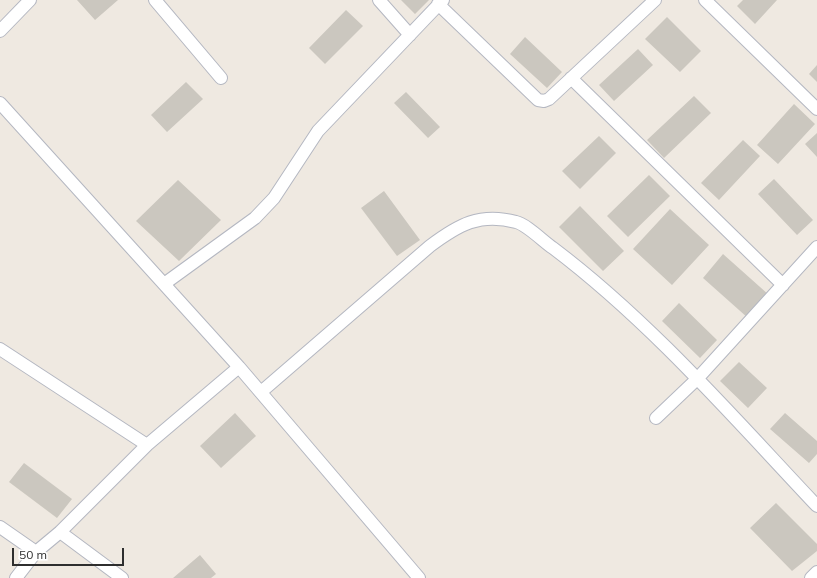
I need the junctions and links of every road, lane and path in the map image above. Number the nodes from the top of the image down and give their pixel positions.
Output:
1 (30, 0) edge
2 (155, 0) edge
3 (378, 0) edge
4 (655, 0) edge
5 (705, 0) edge
6 (440, 2) edge
7 (0, 31) edge
8 (410, 35) junction
9 (221, 78) dead end
10 (571, 78) junction
11 (0, 102) edge
12 (817, 109) edge
13 (817, 247) edge
14 (164, 284) junction
15 (783, 285) junction
16 (0, 349) edge
17 (239, 367) junction
18 (697, 379) junction
19 (261, 392) junction
20 (656, 418) dead end
21 (147, 445) junction
22 (817, 506) edge
23 (0, 527) edge
24 (60, 532) junction
25 (36, 552) junction
26 (817, 572) edge
27 (16, 578) edge
28 (122, 578) edge
29 (419, 578) edge
30 (811, 578) edge

1 - 7 street
2 - 9 street
3 - 8 street
4 - 10 street
5 - 12 street
6 - 8 street
6 - 10 street
8 - 14 street
10 - 15 street
11 - 14 street
13 - 15 street
14 - 17 street
15 - 18 street
16 - 21 street
17 - 19 street
17 - 21 street
18 - 19 street
18 - 20 street
18 - 22 street
19 - 29 street
21 - 24 street
23 - 25 street
24 - 25 street
24 - 28 street
25 - 27 street
26 - 30 street

